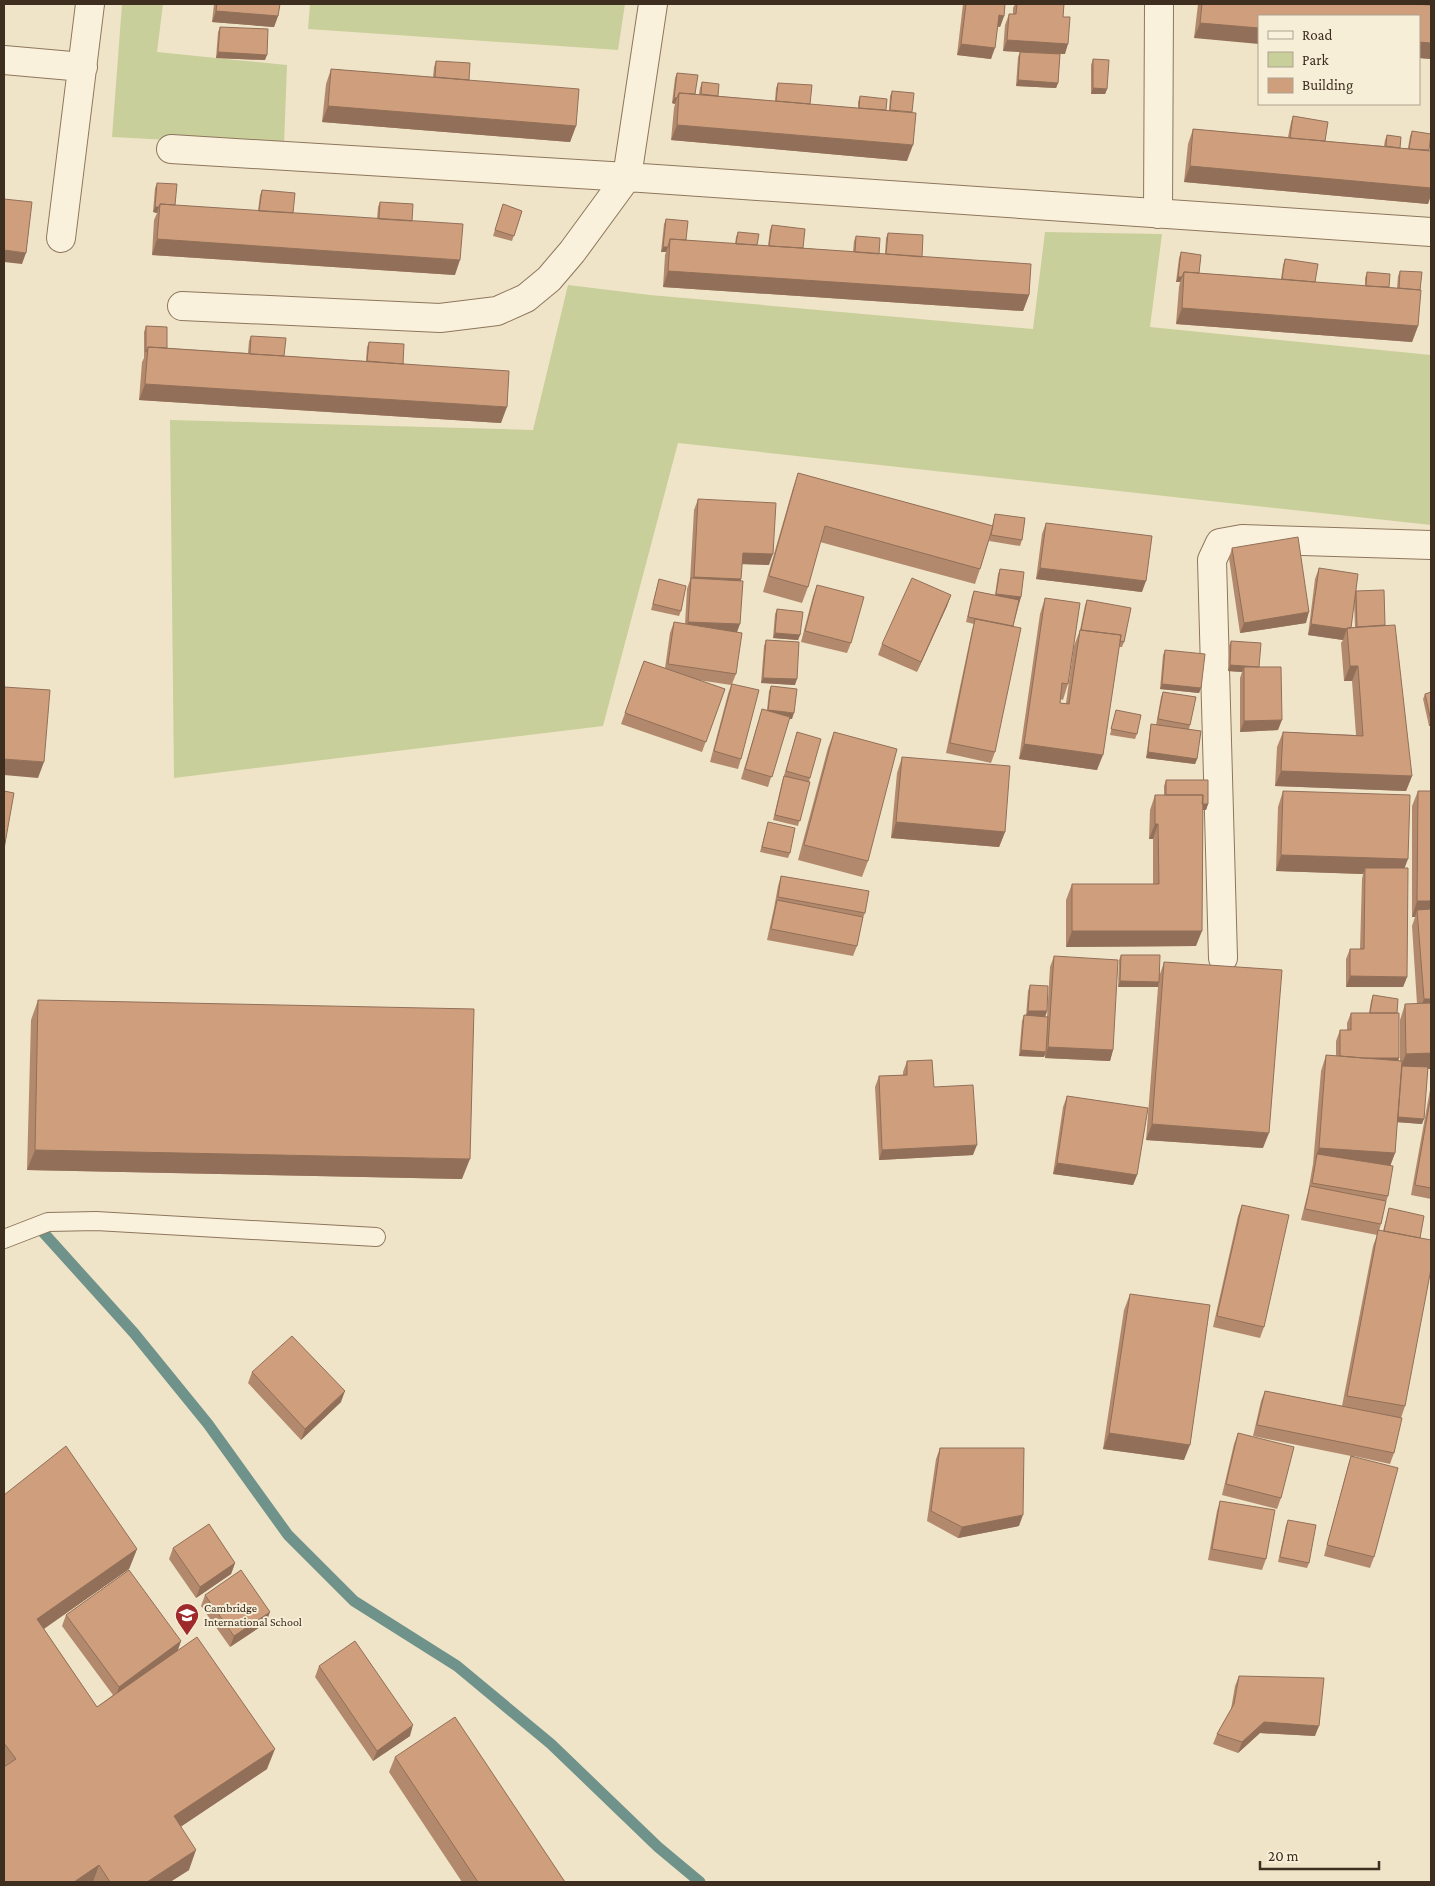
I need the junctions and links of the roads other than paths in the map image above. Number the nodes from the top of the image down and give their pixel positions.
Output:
1 (90, 4) edge
2 (653, 4) edge
3 (1159, 4) edge
4 (4, 60) edge
5 (83, 67) junction
6 (171, 149) dead end
7 (627, 177) junction
8 (1158, 214) junction
9 (1431, 232) edge
10 (61, 238) dead end
11 (182, 306) dead end
12 (1431, 545) edge
13 (1223, 958) dead end
14 (376, 1237) dead end
15 (4, 1238) edge

1 - 5 street
2 - 7 street
3 - 8 street
4 - 5 street
5 - 10 street
6 - 7 street
7 - 8 street
7 - 11 street
8 - 9 street
12 - 13 street
14 - 15 lane

